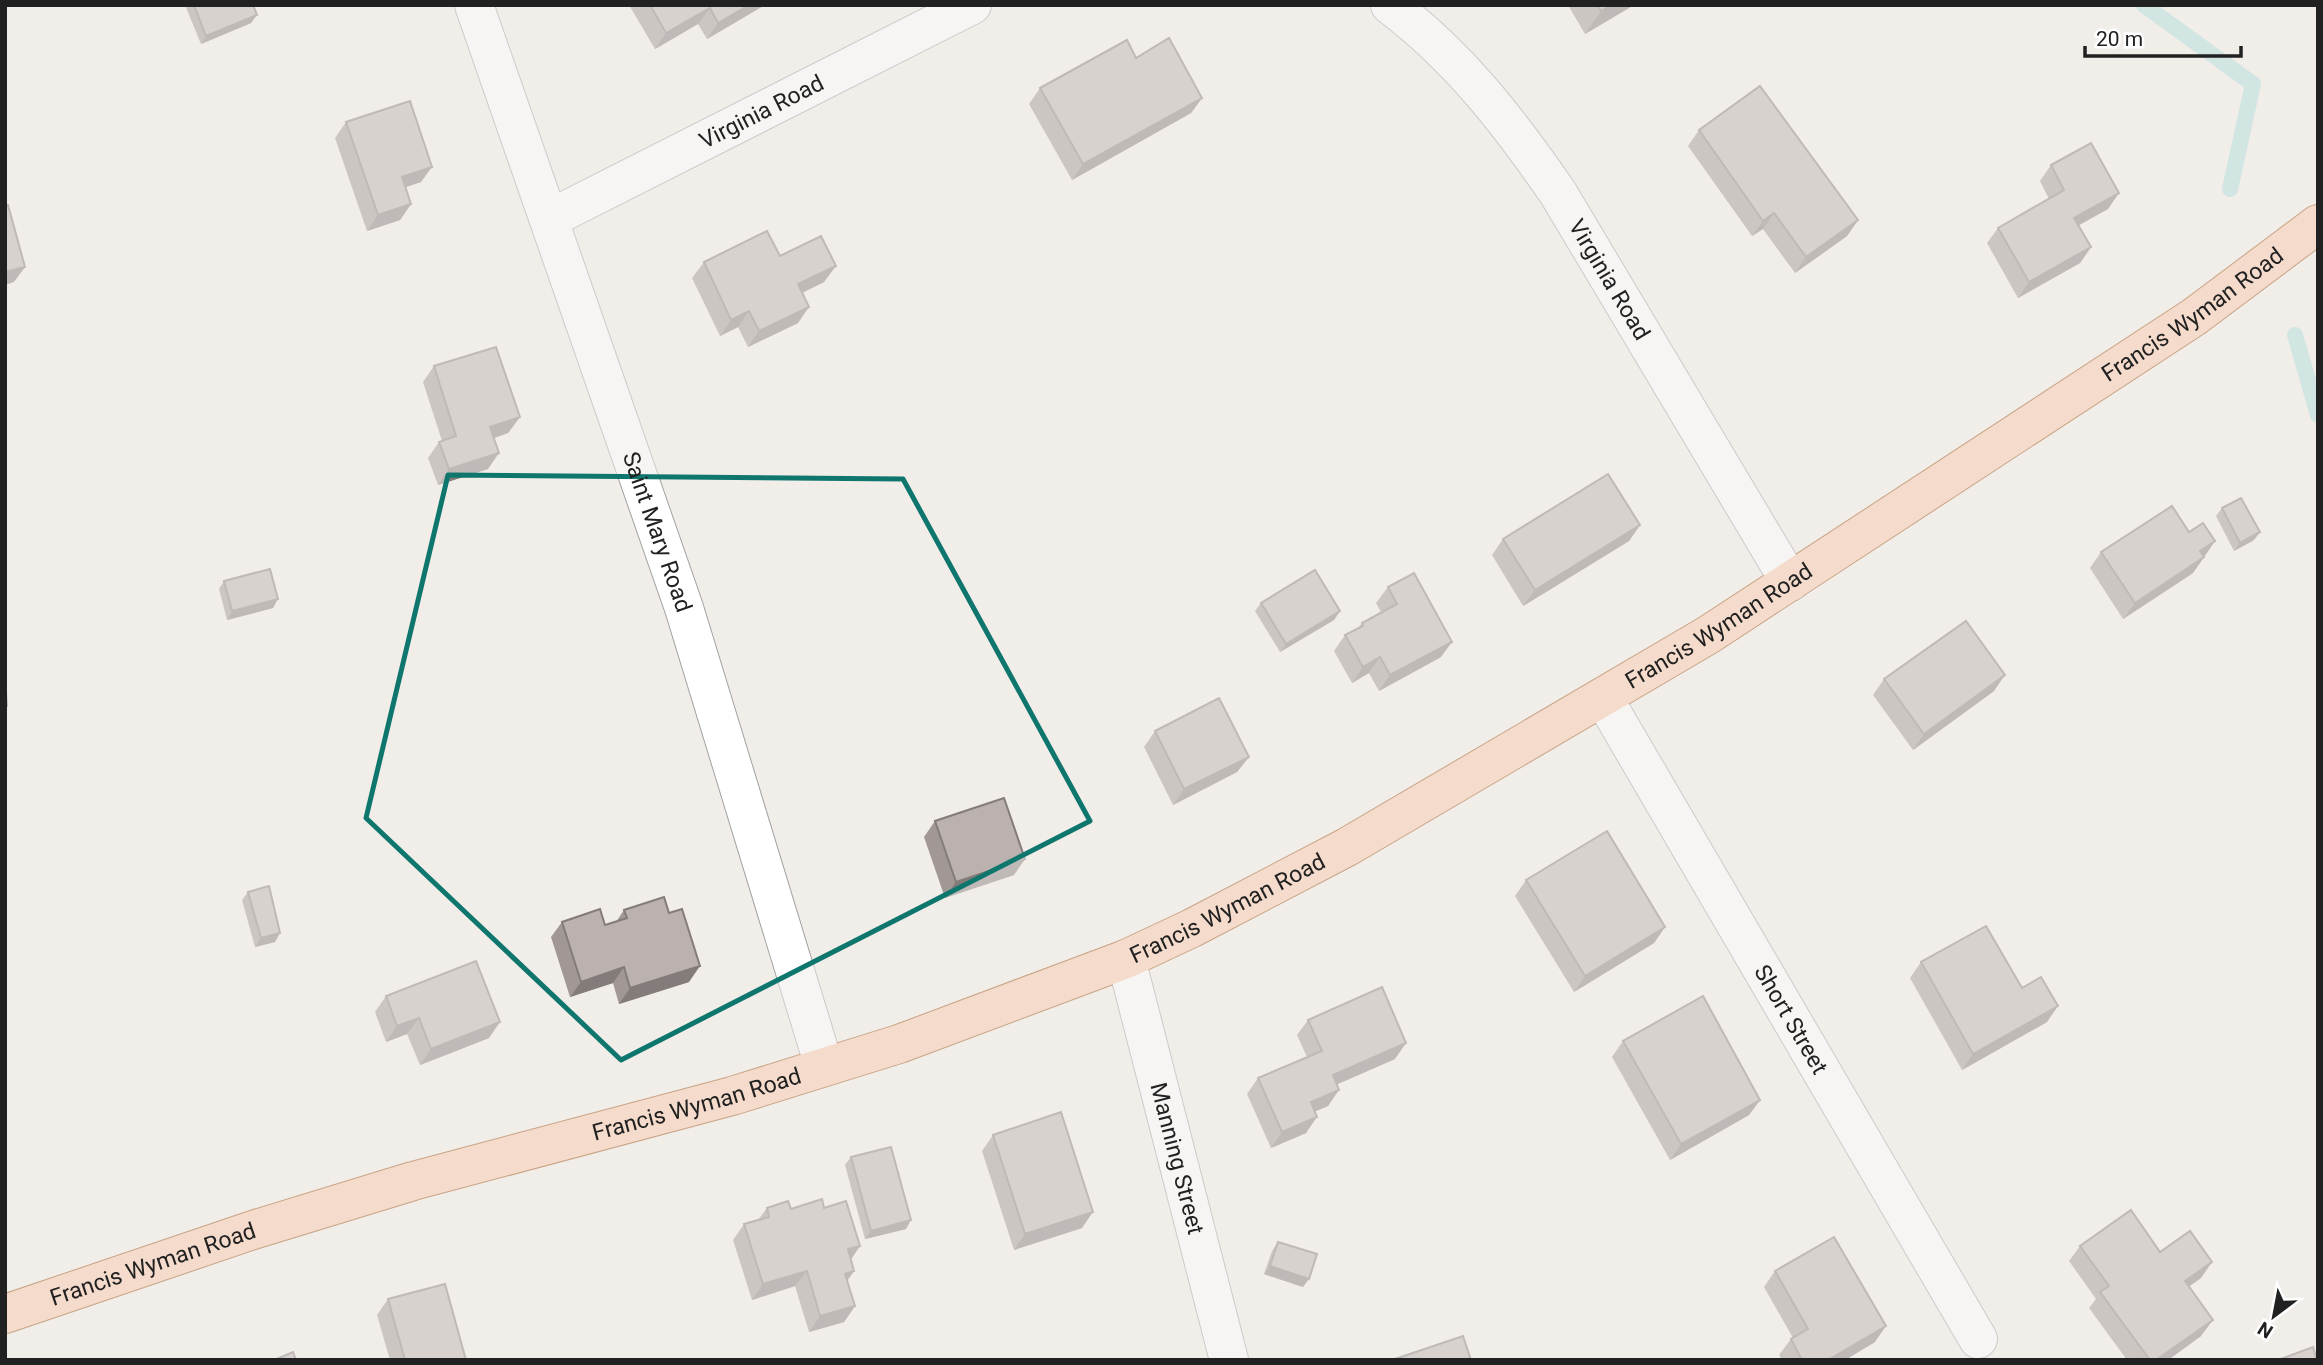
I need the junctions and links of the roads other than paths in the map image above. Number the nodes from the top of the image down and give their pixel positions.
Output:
1 (474, 5) edge
2 (972, 5) edge
3 (1390, 5) edge
4 (549, 219) junction
5 (2318, 224) edge
6 (1790, 582) junction
7 (1604, 699) junction
8 (1126, 959) junction
9 (824, 1066) junction
10 (5, 1314) edge
11 (1978, 1339) dead end
12 (1229, 1360) edge

1 - 4 street, Saint Mary Road
2 - 4 street, Virginia Road
3 - 6 street, Virginia Road
4 - 9 street, Saint Mary Road
5 - 6 main road, Francis Wyman Road
6 - 7 main road, Francis Wyman Road
7 - 8 main road, Francis Wyman Road
7 - 11 street, Short Street
8 - 9 main road, Francis Wyman Road
8 - 12 street, Manning Street
9 - 10 main road, Francis Wyman Road

